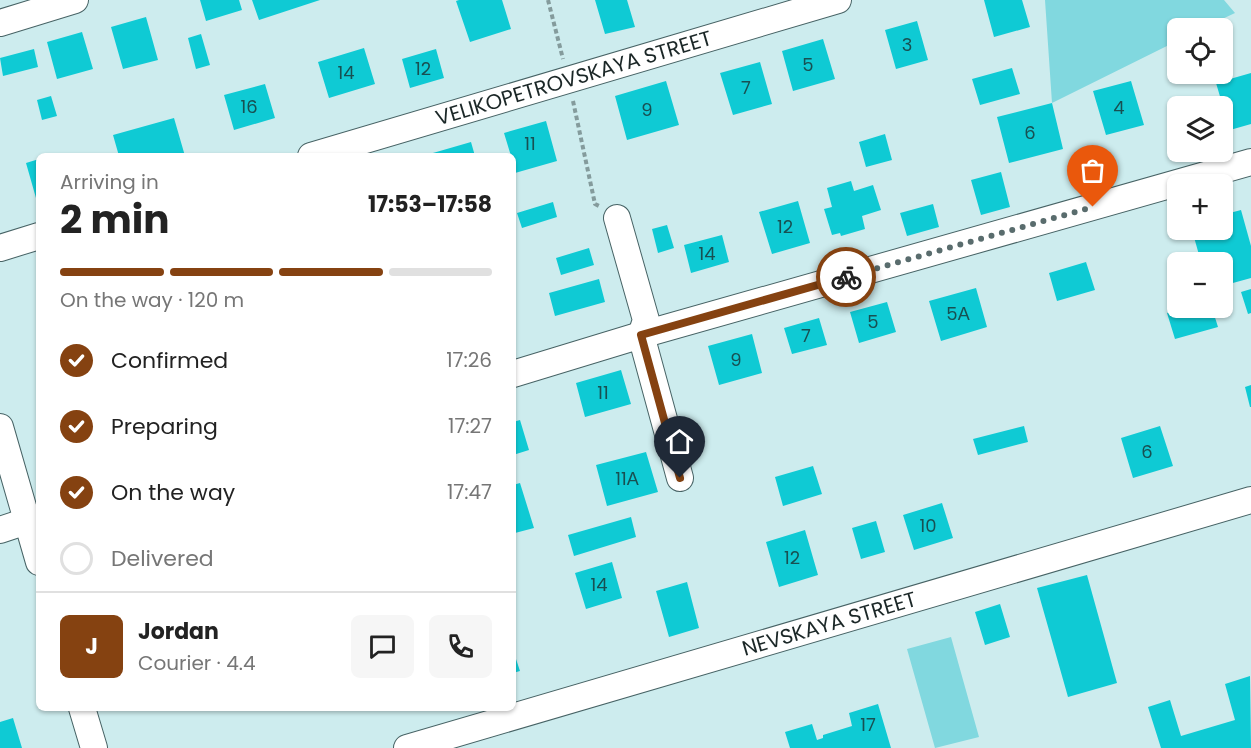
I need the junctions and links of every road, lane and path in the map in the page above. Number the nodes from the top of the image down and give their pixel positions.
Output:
1 (75, 0) edge
2 (548, 0) edge
3 (837, 0) edge
4 (777, 9) edge
5 (0, 23) edge
6 (569, 80) junction
7 (321, 153) edge
8 (1251, 162) edge
9 (617, 218) joint
10 (36, 237) edge
11 (0, 248) edge
12 (641, 335) junction
13 (516, 373) edge
14 (0, 427) edge
15 (680, 478) dead end
16 (1251, 500) edge
17 (33, 519) edge
18 (0, 530) edge
19 (36, 540) edge
20 (83, 711) edge
21 (94, 748) edge
22 (407, 748) edge

1 - 5 street
2 - 6 path
3 - 4 street, VELIKOPETROVSKAYA STREET
4 - 6 street, VELIKOPETROVSKAYA STREET
6 - 7 street, VELIKOPETROVSKAYA STREET
6 - 9 path
8 - 12 street
9 - 12 street
10 - 11 street
12 - 13 street
12 - 15 street
14 - 17 street
16 - 22 street, NEVSKAYA STREET
17 - 18 street
17 - 19 street
20 - 21 street

